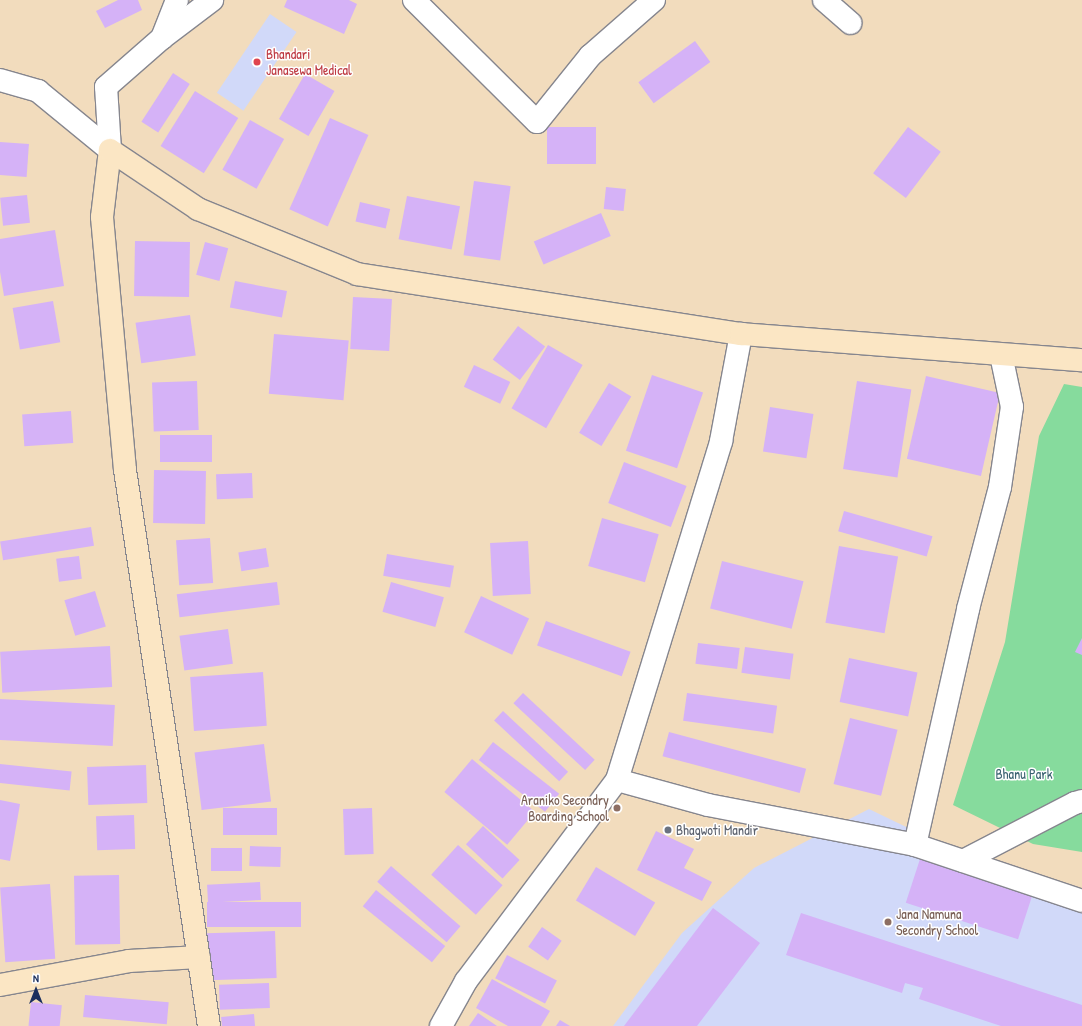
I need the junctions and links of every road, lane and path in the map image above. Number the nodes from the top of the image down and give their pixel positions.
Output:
1 (177, 0) edge
2 (212, 0) edge
3 (414, 0) edge
4 (654, 0) edge
5 (824, 0) edge
6 (850, 23) dead end
7 (162, 38) junction
8 (0, 80) edge
9 (110, 150) junction
10 (741, 334) junction
11 (1001, 355) junction
12 (1082, 360) edge
13 (617, 780) junction
14 (1082, 801) edge
15 (916, 845) junction
16 (963, 861) junction
17 (1082, 901) edge
18 (199, 957) junction
19 (0, 985) edge
20 (209, 1026) edge
21 (441, 1026) edge

1 - 7 street
2 - 7 street
3 - 4 street
5 - 6 street
7 - 9 street
8 - 9 street
9 - 10 main road
9 - 18 main road
10 - 11 main road
10 - 13 street
11 - 12 main road
11 - 15 street
13 - 15 street
13 - 21 street
14 - 16 street
15 - 16 street
16 - 17 street
18 - 19 main road
18 - 20 main road

